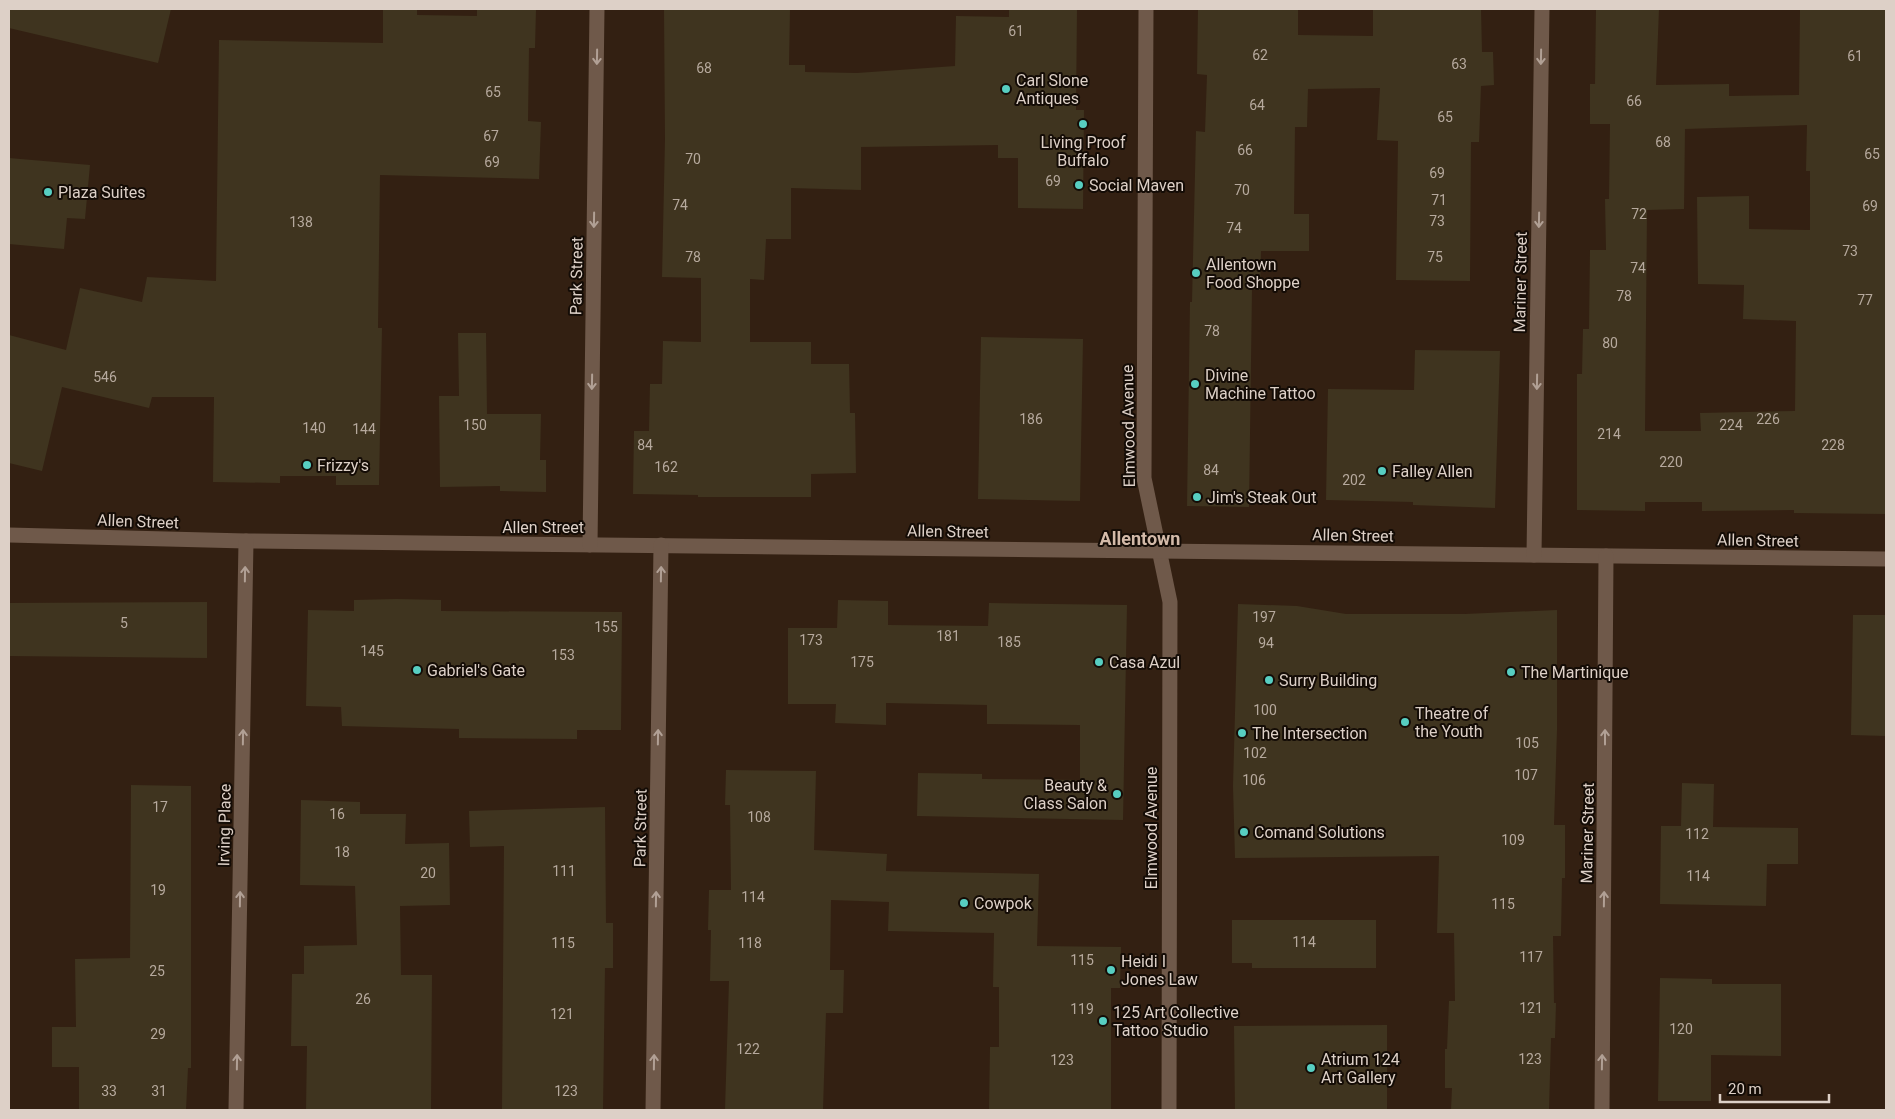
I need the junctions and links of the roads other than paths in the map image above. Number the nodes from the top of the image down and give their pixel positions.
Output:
1 (597, 9) edge
2 (1146, 9) edge
3 (1542, 9) edge
4 (9, 535) edge
5 (246, 541) junction
6 (590, 545) junction
7 (661, 545) junction
8 (1157, 550) junction
9 (1534, 555) junction
10 (1606, 556) junction
11 (1886, 559) edge
12 (236, 1110) edge
13 (653, 1110) edge
14 (1169, 1110) edge
15 (1602, 1110) edge

1 -> 6 street, Park Street
2 - 8 street, Elmwood Avenue
3 -> 9 street, Mariner Street
4 - 5 street, Allen Street
5 - 6 street, Allen Street
12 -> 5 street, Irving Place
6 - 7 street, Allen Street
7 - 8 street, Allen Street
13 -> 7 street, Park Street
8 - 9 street, Allen Street
8 - 14 street, Elmwood Avenue
9 - 10 street, Allen Street
10 - 11 street, Allen Street
15 -> 10 street, Mariner Street

